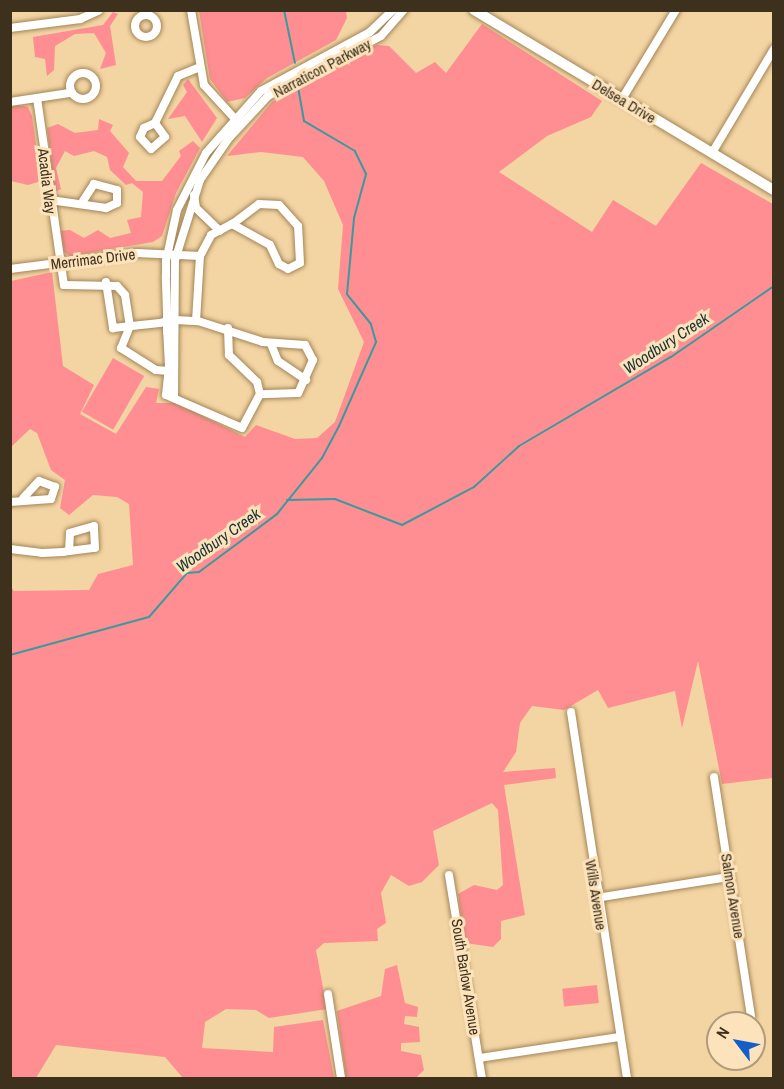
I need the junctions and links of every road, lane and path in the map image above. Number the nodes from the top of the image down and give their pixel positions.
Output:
1 (192, 10) edge
2 (393, 10) edge
3 (405, 10) edge
4 (474, 10) edge
5 (676, 10) edge
6 (98, 11) edge
7 (10, 28) edge
8 (774, 49) edge
9 (200, 67) junction
10 (69, 93) dead end
11 (37, 98) junction
12 (622, 99) junction
13 (10, 102) edge
14 (237, 122) junction
15 (155, 123) dead end
16 (712, 153) junction
17 (774, 190) edge
18 (194, 193) junction
19 (50, 200) junction
20 (83, 201) junction
21 (232, 224) junction
22 (220, 231) junction
23 (172, 253) junction
24 (200, 256) junction
25 (59, 263) junction
26 (10, 269) edge
27 (106, 282) junction
28 (171, 321) junction
29 (196, 321) junction
30 (130, 326) junction
31 (228, 328) junction
32 (272, 344) junction
33 (169, 371) junction
34 (306, 380) junction
35 (260, 394) junction
36 (170, 396) junction
37 (23, 498) dead end
38 (10, 502) edge
39 (10, 549) edge
40 (69, 551) dead end
41 (571, 712) dead end
42 (714, 777) dead end
43 (449, 874) dead end
44 (729, 877) junction
45 (596, 898) junction
46 (328, 994) dead end
47 (750, 1011) edge
48 (620, 1037) junction
49 (479, 1058) junction
50 (341, 1078) edge
51 (482, 1078) edge
52 (627, 1078) edge

1 - 9 street
2 - 14 street, Narraticon Parkway
3 - 14 street, Narraticon Parkway
4 - 12 main road, Delsea Drive
5 - 12 street
6 - 7 street
8 - 16 street
9 - 14 street
9 - 15 street
10 - 11 street
11 - 13 street
11 - 19 street, Acadia Way
12 - 16 main road, Delsea Drive
14 - 18 street, Narraticon Parkway
14 - 23 street, Narraticon Parkway
16 - 17 main road, Delsea Drive
18 - 22 street
18 - 23 street, Narraticon Parkway
19 - 20 street
19 - 25 street, Acadia Way
20 - 20 street
21 - 21 street
21 - 22 street
22 - 24 street
23 - 24 street, Merrimac Drive
23 - 25 street, Merrimac Drive
23 - 28 street, Narraticon Parkway
24 - 29 street
25 - 26 street, Merrimac Drive
25 - 27 street
27 - 30 street
27 - 30 street
28 - 29 street
28 - 30 street
28 - 33 street, Narraticon Parkway
28 - 36 street, Narraticon Parkway
29 - 31 street
30 - 33 street
31 - 32 street
31 - 35 street
32 - 34 street
32 - 34 street
33 - 36 street, Narraticon Parkway
34 - 35 street
35 - 36 street
37 - 38 street
39 - 40 street
41 - 45 street, Wills Avenue
42 - 44 street, Salmon Avenue
43 - 49 street, South Barlow Avenue
44 - 45 street
44 - 47 street, Salmon Avenue
45 - 48 street, Wills Avenue
46 - 50 street
48 - 49 street
48 - 52 street, Wills Avenue
49 - 51 street, South Barlow Avenue

